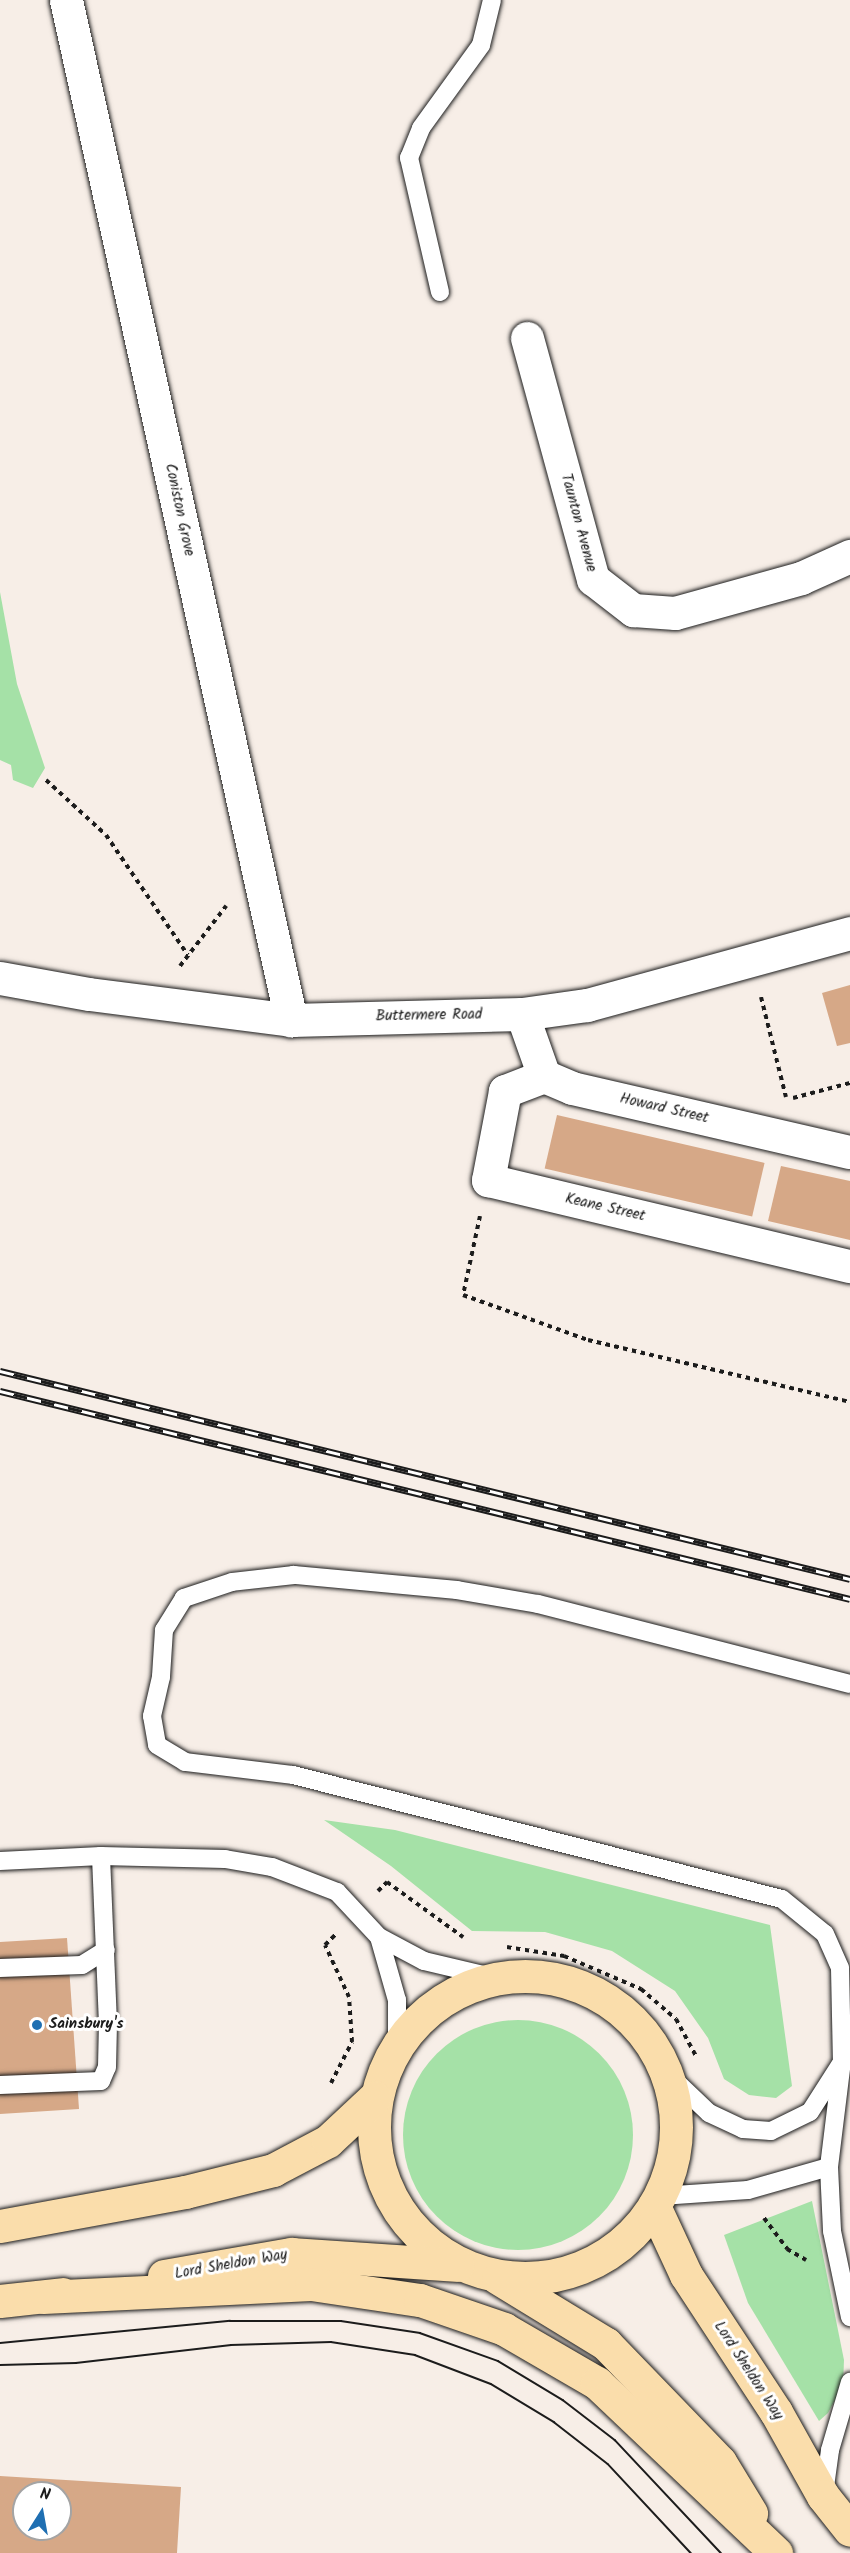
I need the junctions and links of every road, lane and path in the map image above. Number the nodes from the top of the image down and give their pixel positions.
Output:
1 (66, 0) edge
2 (492, 0) edge
3 (440, 292) dead end
4 (527, 338) dead end
5 (850, 556) edge
6 (46, 780) dead end
7 (257, 865) junction
8 (850, 933) edge
9 (188, 955) junction
10 (752, 962) junction
11 (0, 978) edge
12 (152, 1002) junction
13 (522, 1014) junction
14 (291, 1020) junction
15 (544, 1076) junction
16 (850, 1083) edge
17 (787, 1100) junction
18 (780, 1136) junction
19 (850, 1152) edge
20 (488, 1180) junction
21 (850, 1266) edge
22 (850, 1402) edge
23 (850, 1684) edge
24 (101, 1856) junction
25 (0, 1861) edge
26 (379, 1937) junction
27 (325, 1945) dead end
28 (106, 1950) junction
29 (0, 1968) edge
30 (496, 1978) junction
31 (397, 2044) junction
32 (842, 2061) junction
33 (667, 2073) junction
34 (0, 2085) edge
35 (326, 2088) dead end
36 (375, 2097) junction
37 (850, 2112) edge
38 (835, 2124) junction
39 (829, 2167) junction
40 (658, 2201) junction
41 (0, 2226) edge
42 (463, 2266) junction
43 (496, 2276) junction
44 (44, 2298) junction
45 (0, 2301) edge
46 (850, 2317) edge
47 (850, 2382) edge
48 (823, 2496) junction
49 (850, 2530) edge
50 (776, 2553) edge

1 - 7 street, Coniston Grove
2 - 3 lane
4 - 5 street, Taunton Avenue
6 - 9 path
7 - 9 path
7 - 14 street, Coniston Grove
8 - 10 street, Buttermere Road
9 - 12 path
10 - 13 street, Buttermere Road
10 - 17 path
11 - 12 street, Buttermere Road
12 - 14 street, Buttermere Road
13 - 14 street, Buttermere Road
13 - 15 street
15 - 18 street, Howard Street
15 - 20 street
16 - 17 path
17 - 18 path
18 - 19 street, Howard Street
20 - 21 street, Keane Street
20 - 22 path
23 - 32 lane
24 - 25 lane
24 - 26 lane
24 - 28 lane
26 - 30 lane
26 - 31 lane
27 - 35 path
28 - 29 lane
28 - 34 lane
30 - 31 highway
30 - 33 highway
31 - 36 highway
32 - 33 lane
32 - 38 lane
33 - 40 highway
36 - 41 highway
36 - 42 highway
37 - 38 lane
38 - 39 lane
39 - 40 lane
39 - 46 lane
40 - 43 highway
40 - 48 highway, Lord Sheldon Way
42 - 43 highway
42 - 44 highway, Lord Sheldon Way
43 - 50 highway
44 - 45 highway, Lord Sheldon Way
44 - 50 highway
47 - 48 lane
48 - 49 highway, Lord Sheldon Way

